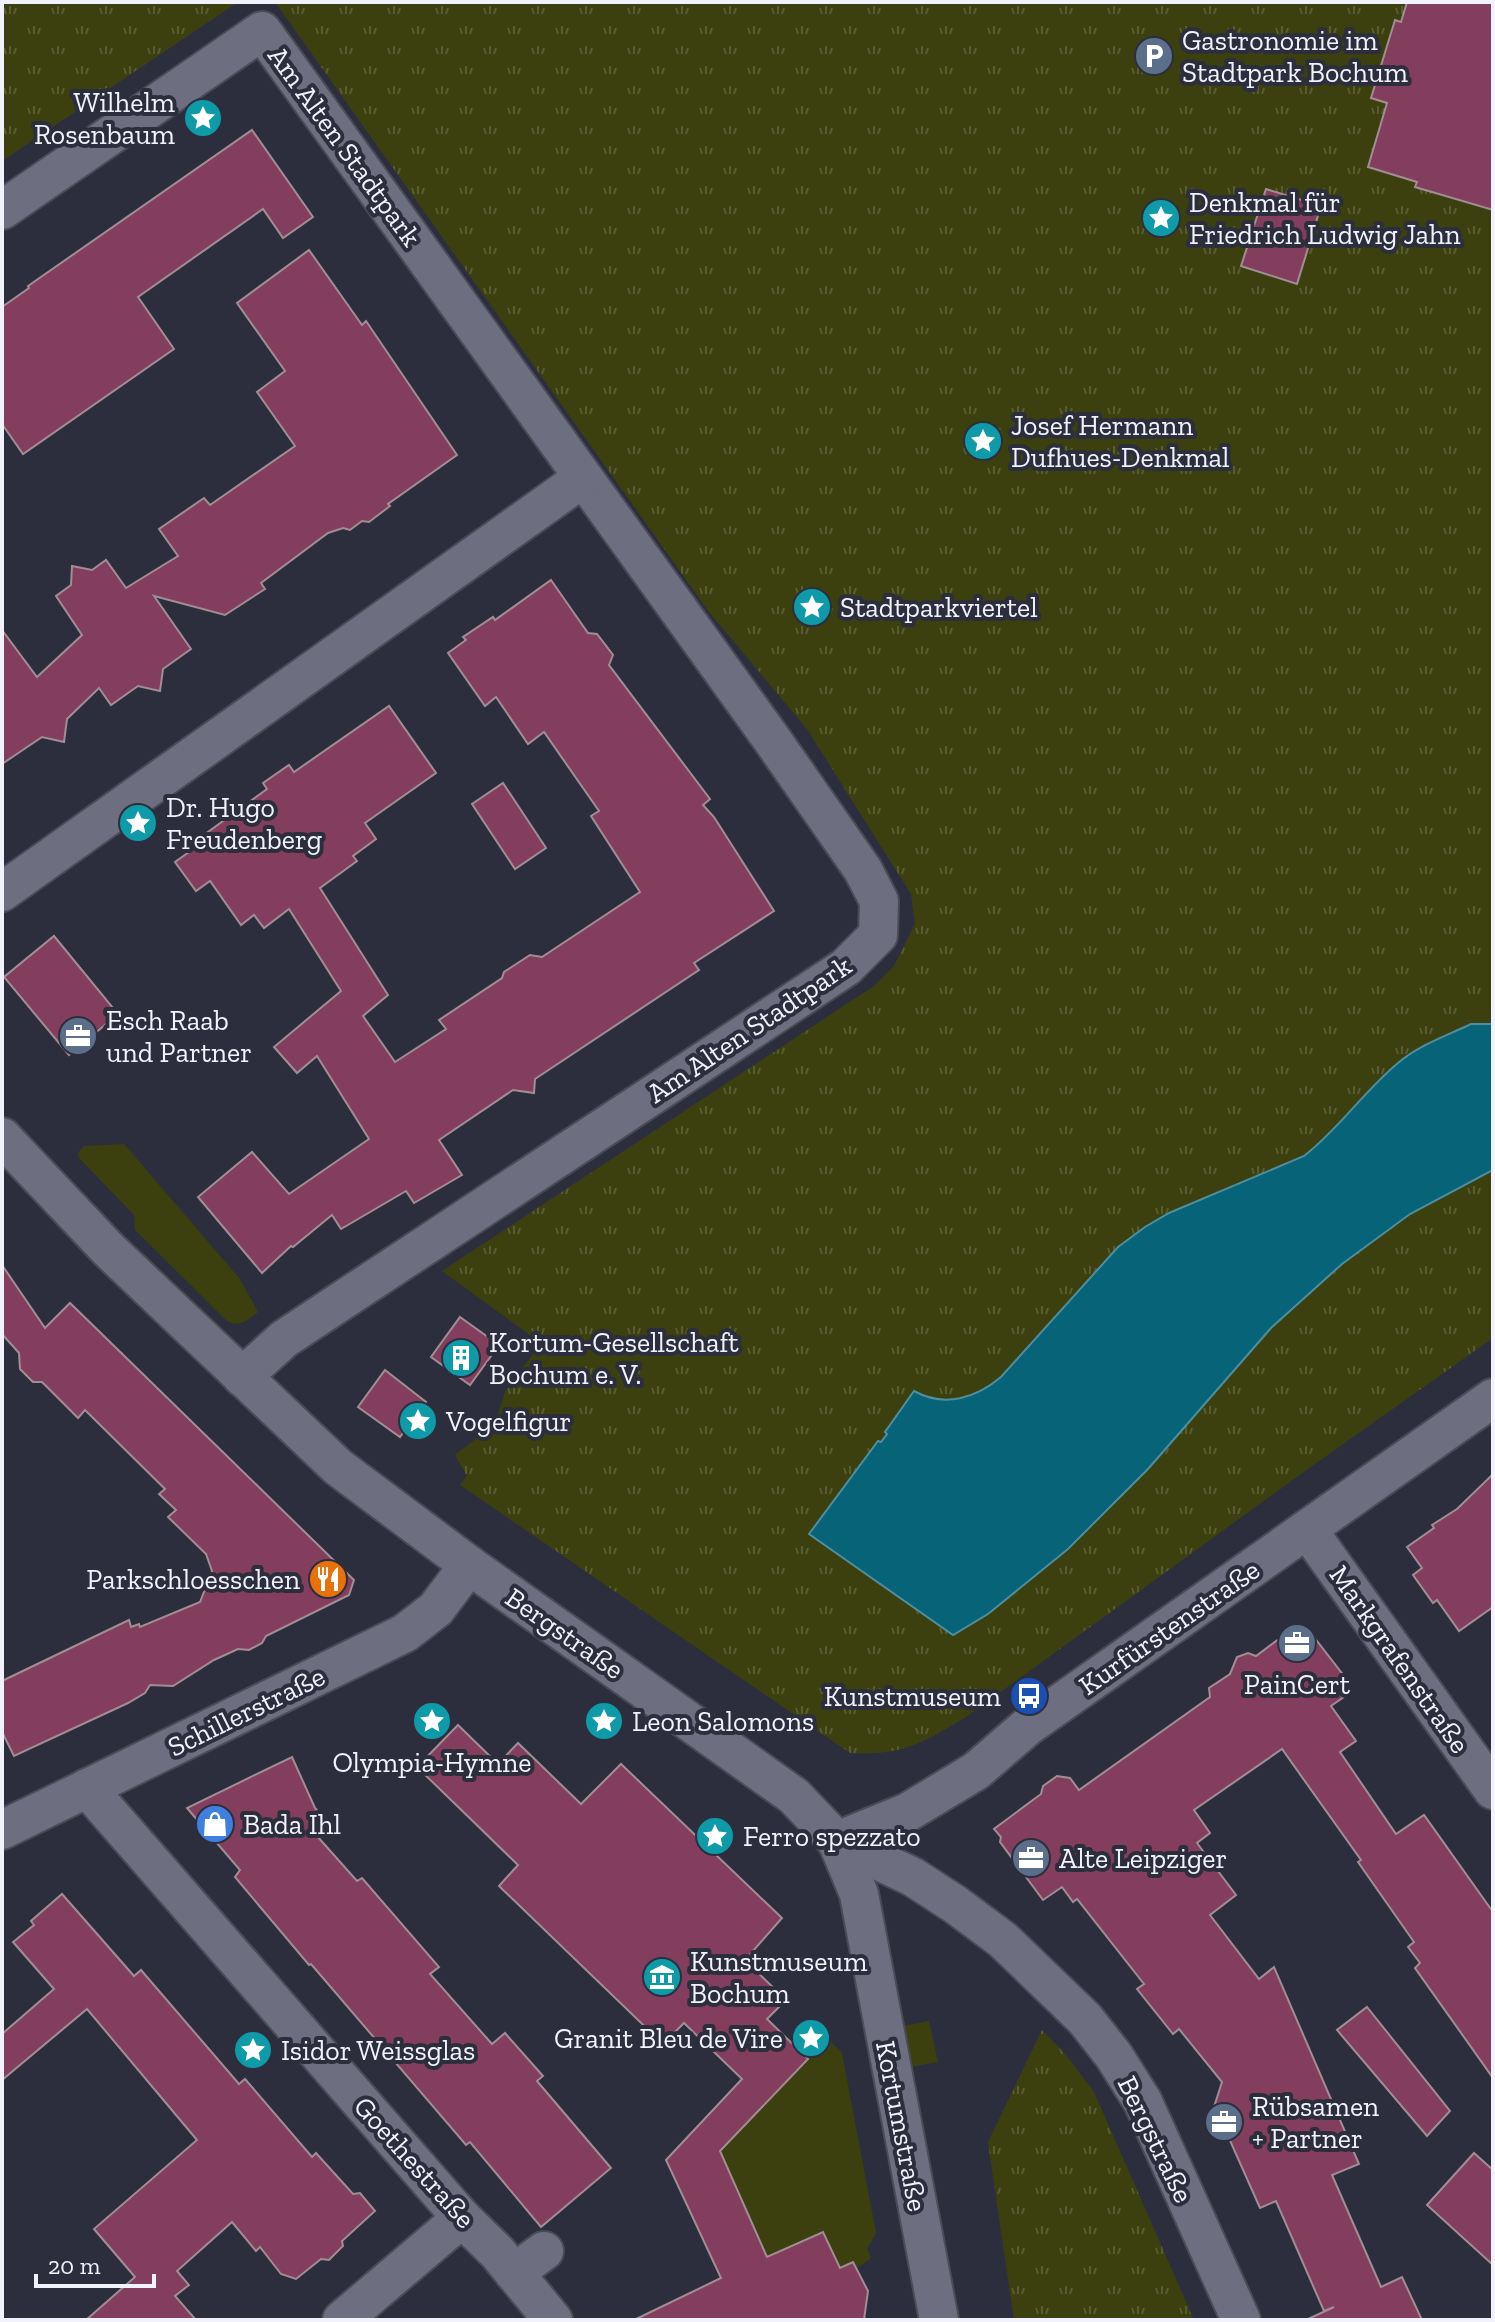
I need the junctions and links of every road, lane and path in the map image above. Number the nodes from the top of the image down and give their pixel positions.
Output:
1 (2, 210) edge
2 (583, 478) junction
3 (2, 892) edge
4 (7, 1152) edge
5 (242, 1377) junction
6 (1493, 1398) edge
7 (1307, 1529) junction
8 (469, 1565) junction
9 (87, 1788) junction
10 (1493, 1790) edge
11 (2, 1830) edge
12 (837, 1841) junction
13 (462, 2218) junction
14 (342, 2320) edge
15 (553, 2320) edge
16 (939, 2320) edge
17 (1241, 2320) edge

1 - 2 street, Am Alten Stadtpark
2 - 3 street
2 - 5 street, Am Alten Stadtpark
4 - 5 street, Bergstraße
5 - 8 street, Bergstraße
6 - 7 street, Kurfürstenstraße
7 - 10 street, Markgrafenstraße
7 - 12 street, Kurfürstenstraße
8 - 9 street, Schillerstraße
8 - 12 street, Bergstraße
9 - 11 street, Schillerstraße
9 - 13 street, Goethestraße
12 - 16 street, Kortumstraße
12 - 17 street, Bergstraße
13 - 14 street
13 - 15 street, Goethestraße

